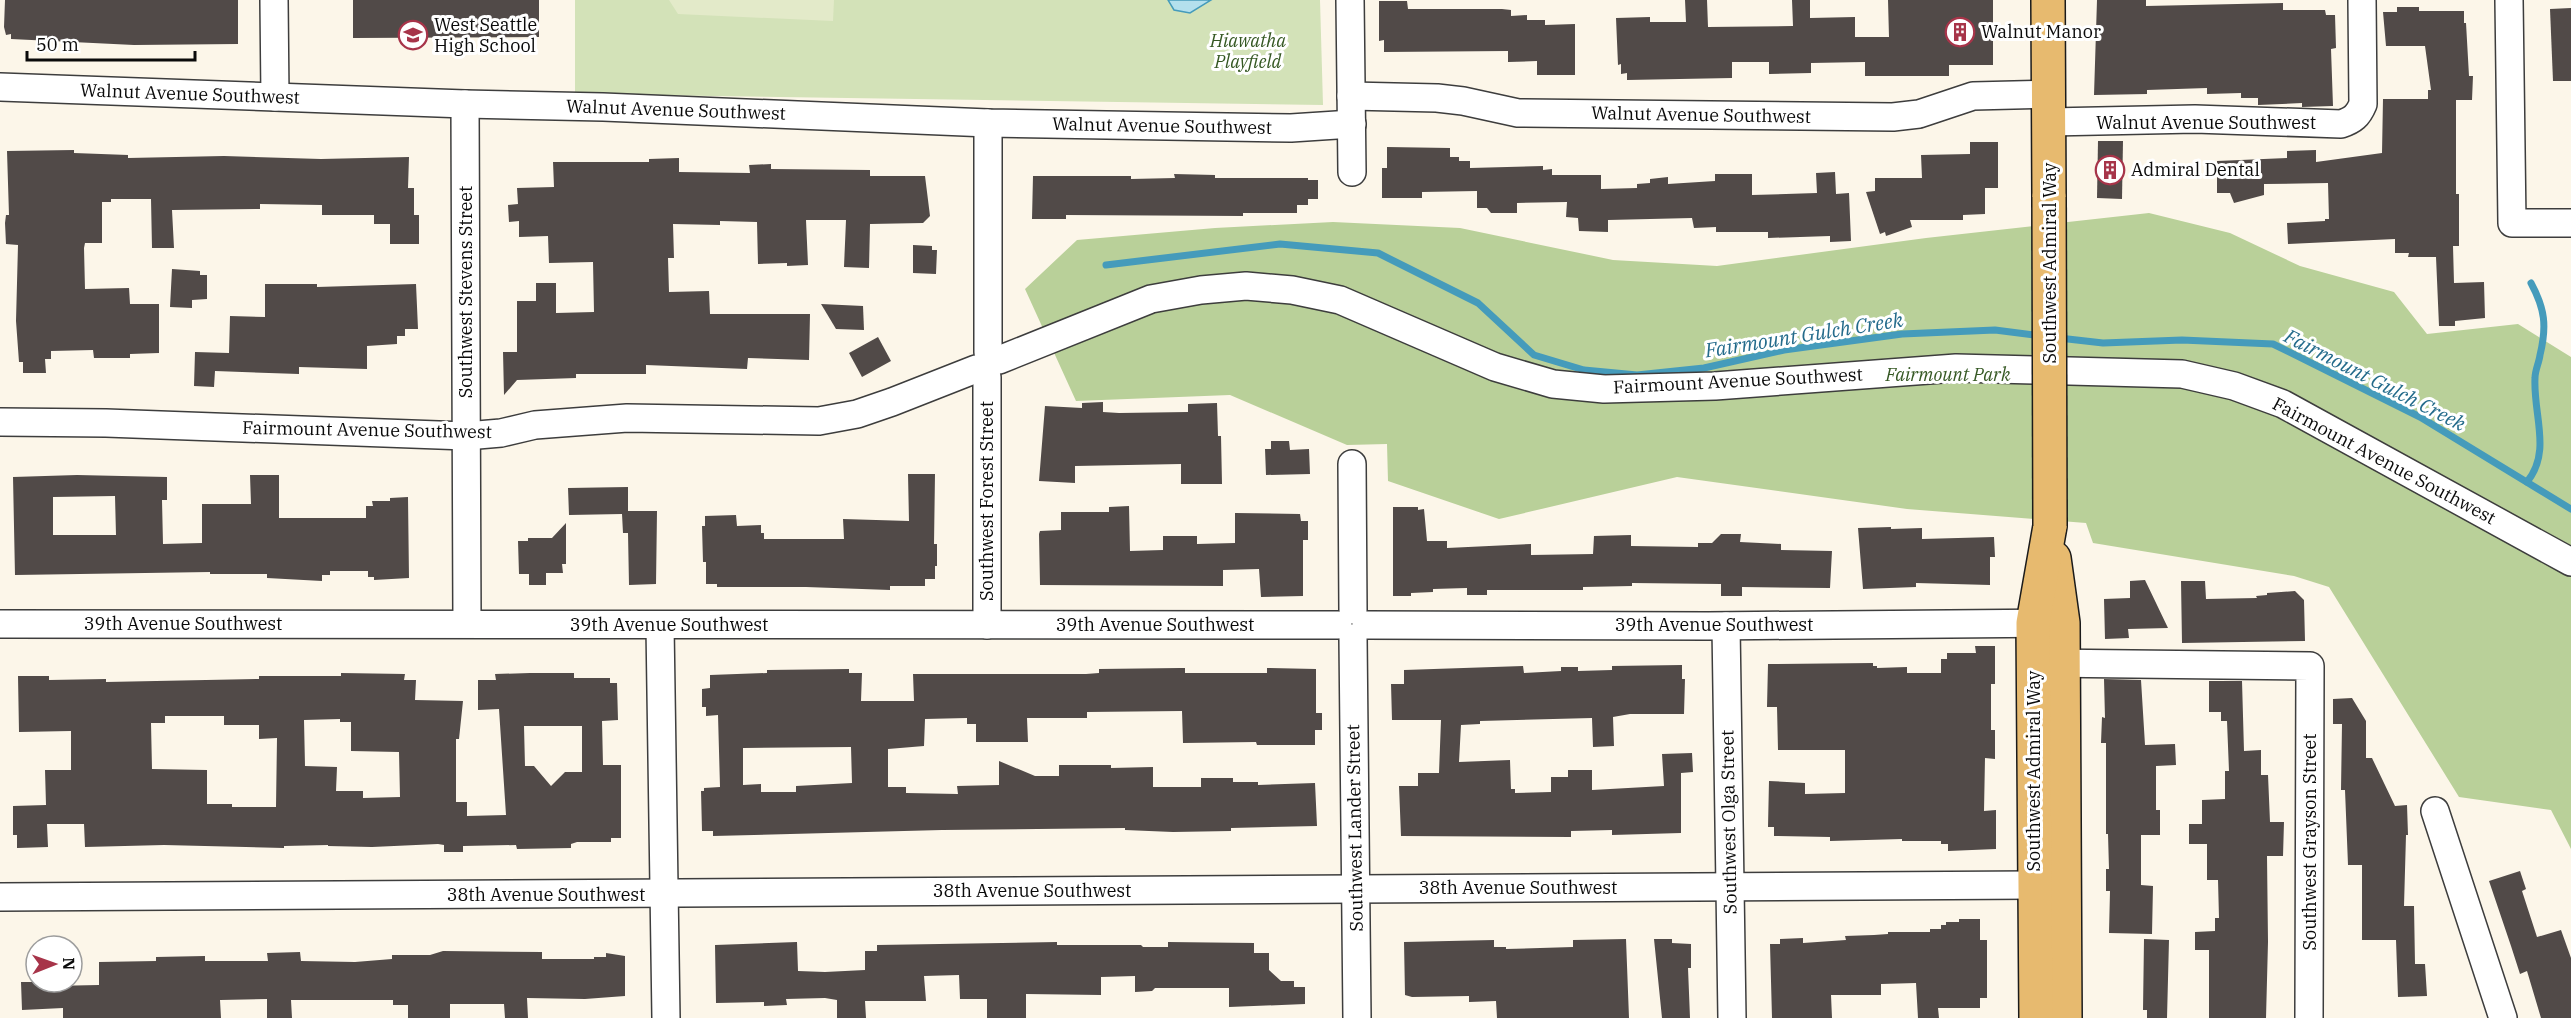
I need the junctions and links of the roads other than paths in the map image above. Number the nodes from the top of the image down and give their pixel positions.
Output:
1 (274, 0) edge
2 (1350, 0) edge
3 (2049, 0) edge
4 (2362, 0) edge
5 (2509, 0) edge
6 (0, 87) edge
7 (1352, 96) junction
8 (274, 97) junction
9 (465, 104) junction
10 (2050, 108) junction
11 (988, 123) junction
12 (1352, 124) junction
13 (1352, 172) dead end
14 (2571, 223) edge
15 (988, 364) junction
16 (0, 422) edge
17 (466, 436) junction
18 (1352, 464) dead end
19 (2571, 562) edge
20 (467, 623) junction
21 (2048, 623) junction
22 (0, 624) edge
23 (987, 625) junction
24 (1352, 625) junction
25 (660, 626) junction
26 (1726, 626) junction
27 (2048, 663) junction
28 (2434, 811) dead end
29 (2050, 885) junction
30 (1731, 887) junction
31 (1356, 889) junction
32 (664, 894) junction
33 (0, 897) edge
34 (666, 1018) edge
35 (1357, 1018) edge
36 (1732, 1018) edge
37 (2036, 1018) edge
38 (2065, 1018) edge
39 (2309, 1018) edge
40 (2503, 1018) edge

1 - 8 street
2 - 7 street
3 - 10 main road, Southwest Admiral Way
4 - 10 street, Walnut Avenue Southwest
5 - 14 street
6 - 8 street, Walnut Avenue Southwest
7 - 10 street, Walnut Avenue Southwest
7 - 12 street
8 - 9 street, Walnut Avenue Southwest
9 - 11 street, Walnut Avenue Southwest
9 - 17 street, Southwest Stevens Street
10 - 21 main road, Southwest Admiral Way, bridge
11 - 12 street, Walnut Avenue Southwest
11 - 15 street, Southwest Forest Street
12 - 13 street
15 - 17 street, Fairmount Avenue Southwest
15 - 19 street, Fairmount Avenue Southwest
15 - 23 street, Southwest Forest Street
16 - 17 street, Fairmount Avenue Southwest
17 - 20 street, Southwest Stevens Street
18 - 24 street, Southwest Lander Street
20 - 22 street, 39th Avenue Southwest
20 - 25 street, 39th Avenue Southwest
21 - 26 street, 39th Avenue Southwest
21 - 27 main road, Southwest Admiral Way
23 - 24 street, 39th Avenue Southwest
23 - 25 street, 39th Avenue Southwest
24 - 26 street, 39th Avenue Southwest
24 - 31 street, Southwest Lander Street
25 - 32 street
26 - 30 street, Southwest Olga Street
27 - 29 main road, Southwest Admiral Way
27 - 39 street, Southwest Grayson Street
28 - 40 street
29 - 30 street, 38th Avenue Southwest
29 - 37 main road, Southwest Admiral Way
29 - 38 main road, Southwest Admiral Way
30 - 31 street, 38th Avenue Southwest
30 - 36 street, Southwest Olga Street
31 - 32 street, 38th Avenue Southwest
31 - 35 street, Southwest Lander Street
32 - 33 street, 38th Avenue Southwest
32 - 34 street

